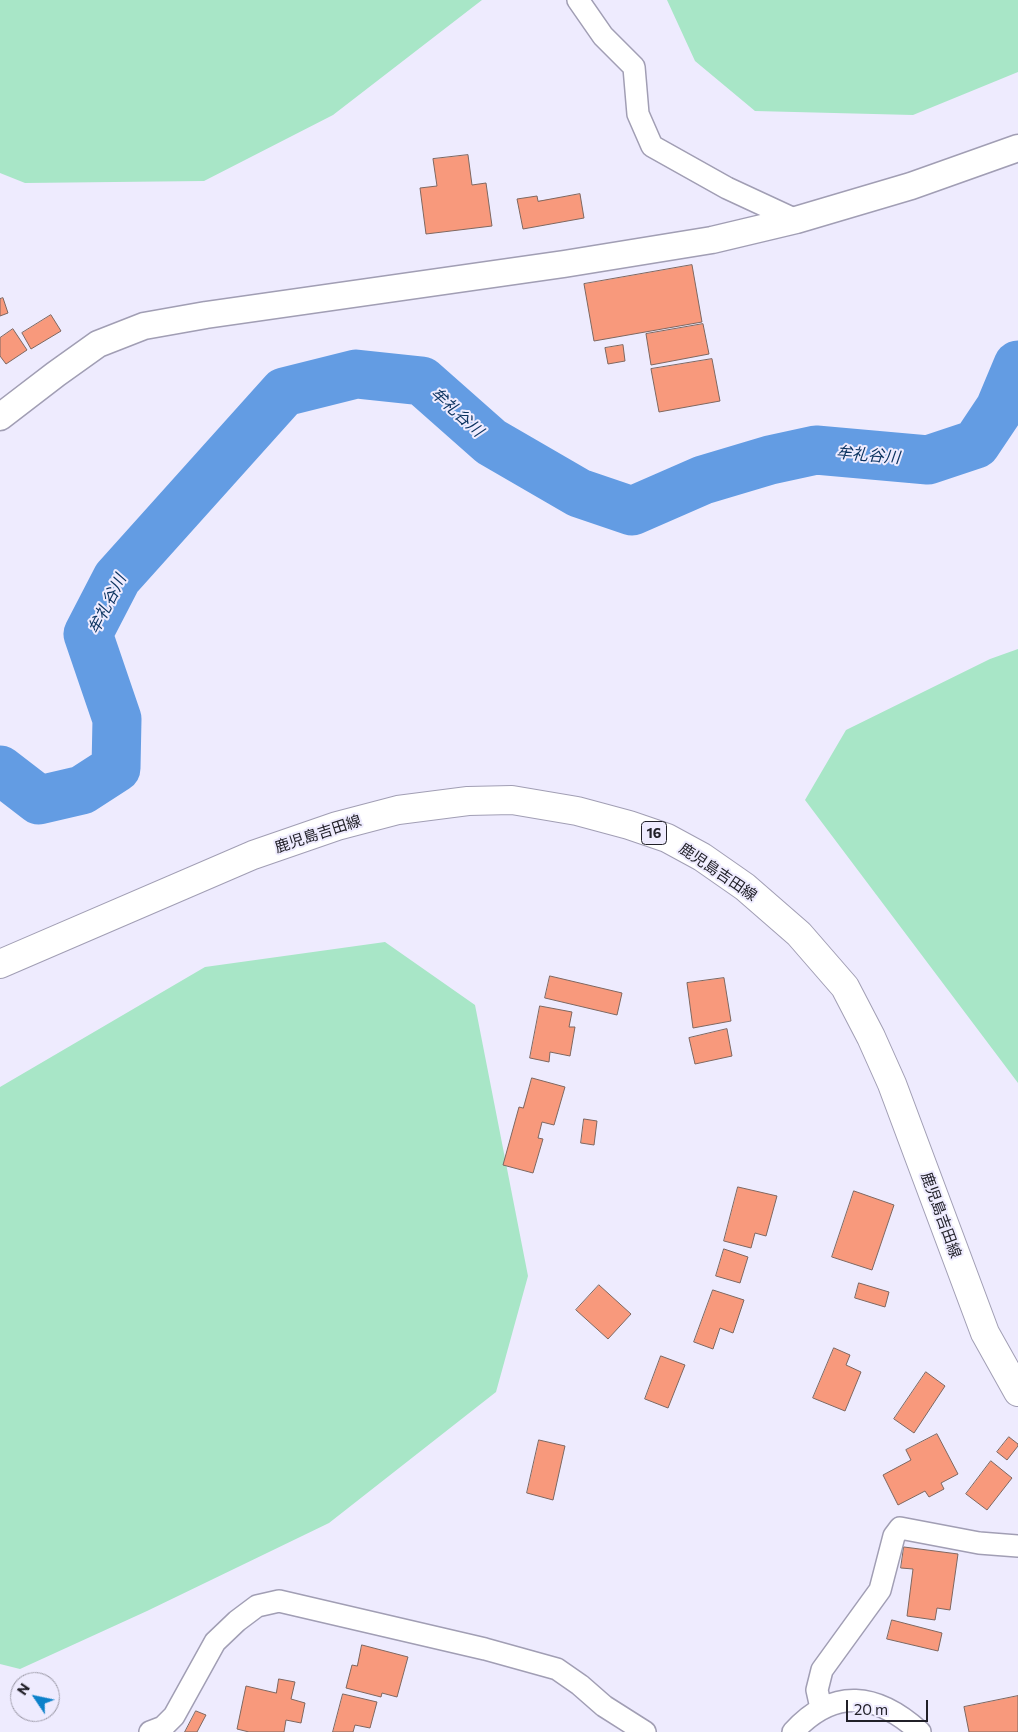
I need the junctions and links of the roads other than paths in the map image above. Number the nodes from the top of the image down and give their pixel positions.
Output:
1 (578, 0) edge
2 (1018, 148) edge
3 (796, 220) junction
4 (0, 417) edge
5 (0, 964) edge
6 (1018, 1392) edge
7 (1018, 1546) edge
8 (821, 1708) junction
9 (150, 1732) edge
10 (645, 1732) edge
11 (793, 1732) edge
12 (920, 1732) edge

1 - 3 street
2 - 3 street
3 - 4 street
5 - 6 main road, 鹿児島吉田線 / 16
7 - 8 street
8 - 11 street
8 - 12 street
9 - 10 street

